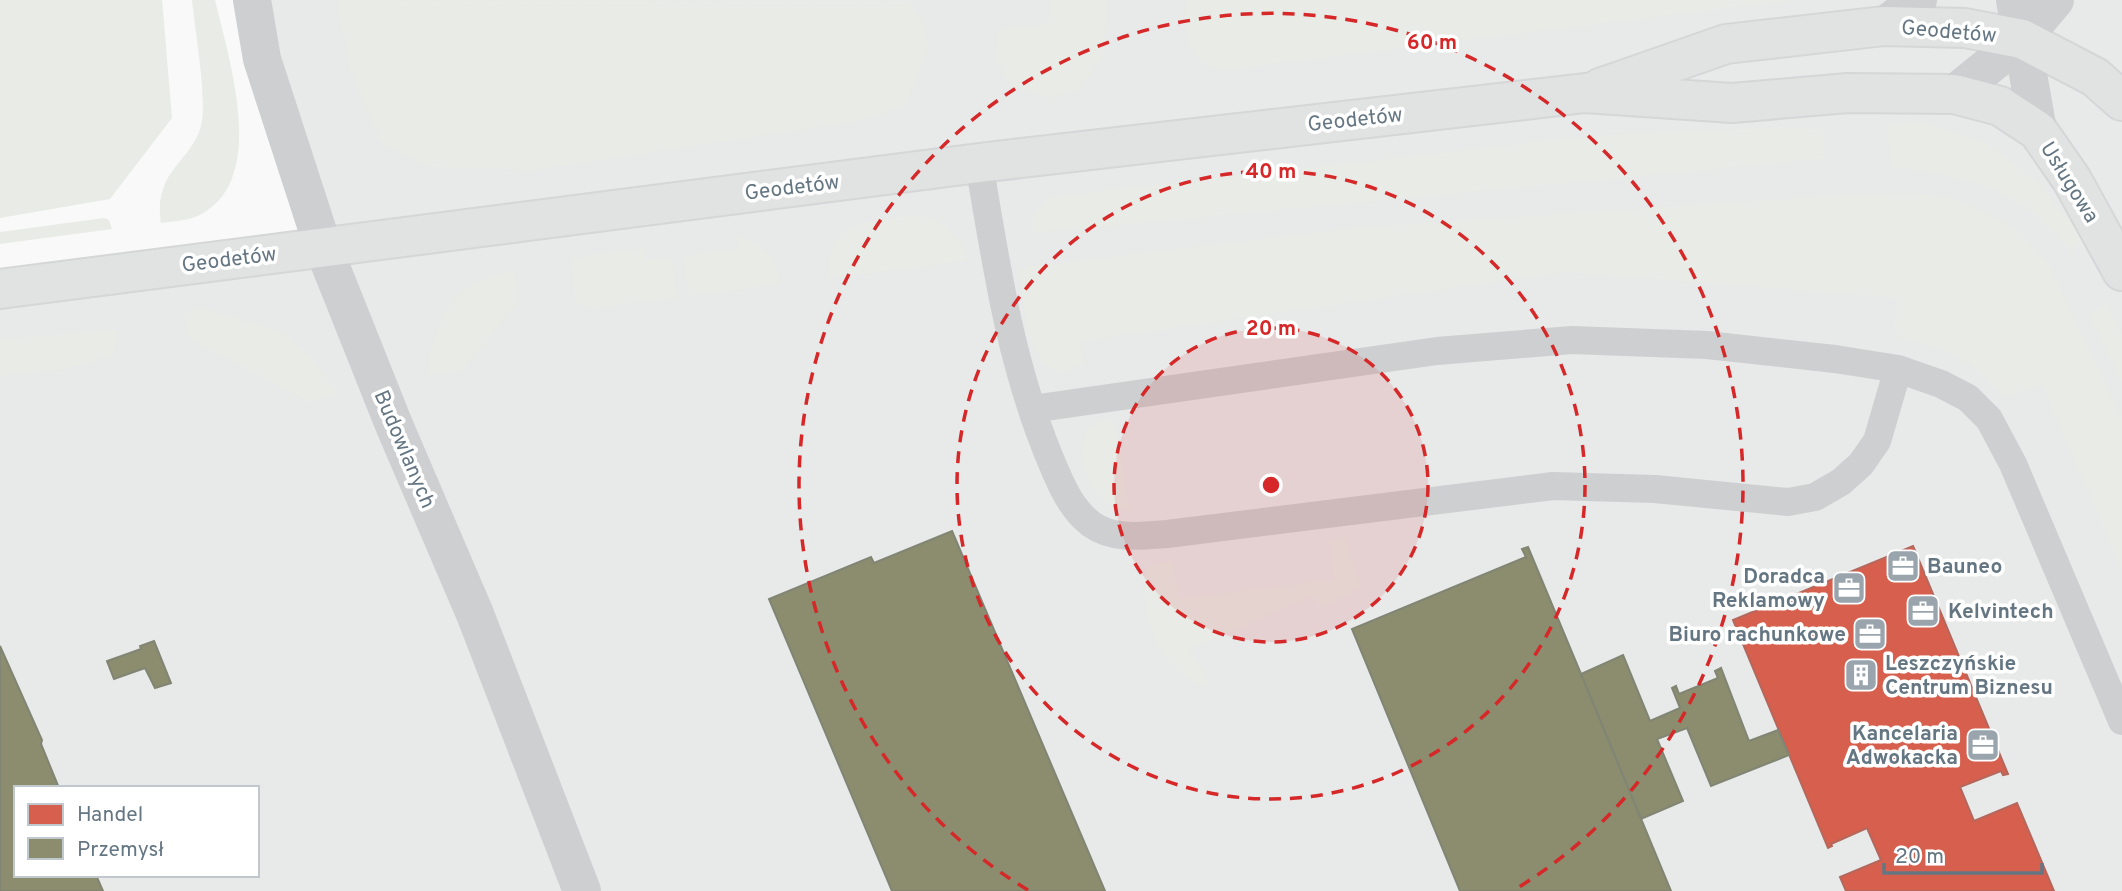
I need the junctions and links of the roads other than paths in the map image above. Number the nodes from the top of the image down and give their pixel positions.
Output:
1 (252, 0) edge
2 (1918, 0) edge
3 (2015, 0) edge
4 (2055, 0) edge
5 (1884, 26) junction
6 (2022, 39) junction
7 (1584, 93) junction
8 (1954, 94) junction
9 (2122, 101) edge
10 (2038, 131) junction
11 (979, 163) junction
12 (323, 247) junction
13 (2122, 271) edge
14 (0, 289) edge
15 (1898, 369) junction
16 (1032, 409) junction
17 (2122, 721) edge
18 (582, 891) edge

1 - 12 street, Budowlanych
2 - 5 street, Geodetów
3 - 6 street, Usługowa
4 - 6 street
5 - 6 street, Geodetów
5 - 7 street, Geodetów
6 - 8 street
6 - 9 street, Geodetów
6 - 10 street, Usługowa
7 - 8 street, Geodetów
7 - 11 street, Geodetów
8 - 10 street, Usługowa
10 - 13 street, Usługowa
11 - 12 street, Geodetów
11 - 16 lane
12 - 14 street, Geodetów
12 - 18 street, Budowlanych
15 - 16 lane
15 - 16 lane
15 - 17 lane

